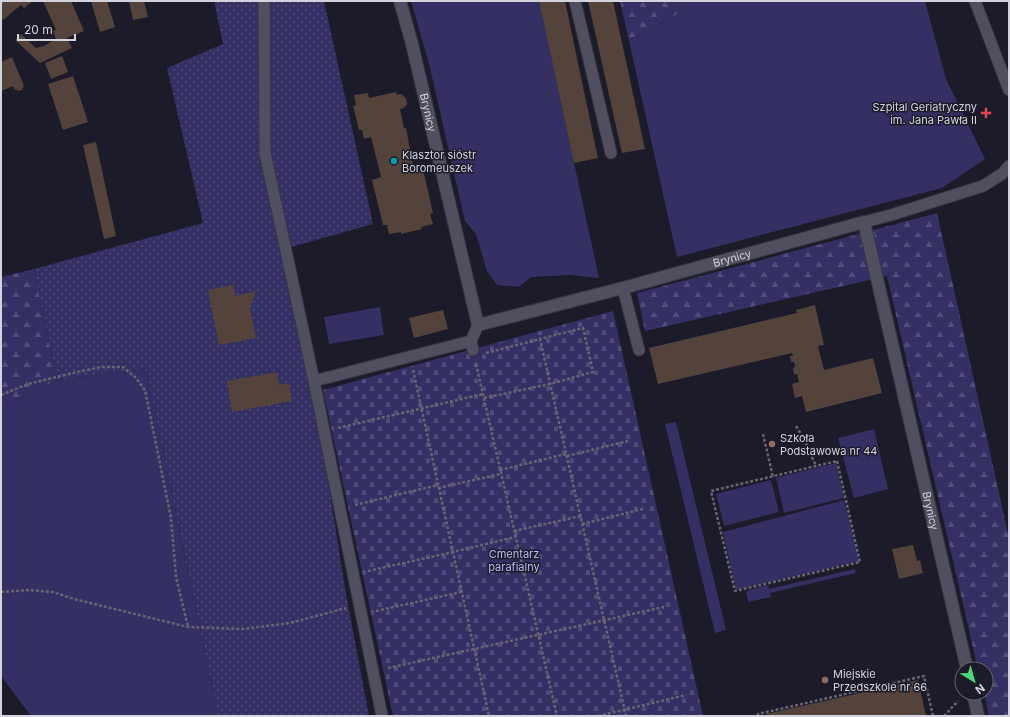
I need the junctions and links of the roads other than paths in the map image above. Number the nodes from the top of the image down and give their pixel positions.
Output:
1 (264, 1) edge
2 (400, 1) edge
3 (575, 1) edge
4 (975, 1) edge
5 (1009, 90) edge
6 (611, 153) dead end
7 (1009, 166) edge
8 (864, 222) junction
9 (623, 288) junction
10 (478, 324) junction
11 (639, 350) dead end
12 (314, 381) junction
13 (965, 661) edge
14 (975, 701) edge
15 (382, 716) edge
16 (978, 716) edge

1 - 12 lane
2 - 10 street, Brynicy
3 - 6 lane
4 - 5 lane
7 - 8 lane
8 - 9 street, Brynicy
8 - 13 street, Brynicy
9 - 10 street, Brynicy
9 - 11 lane
10 - 12 lane
12 - 15 lane
14 - 16 street

